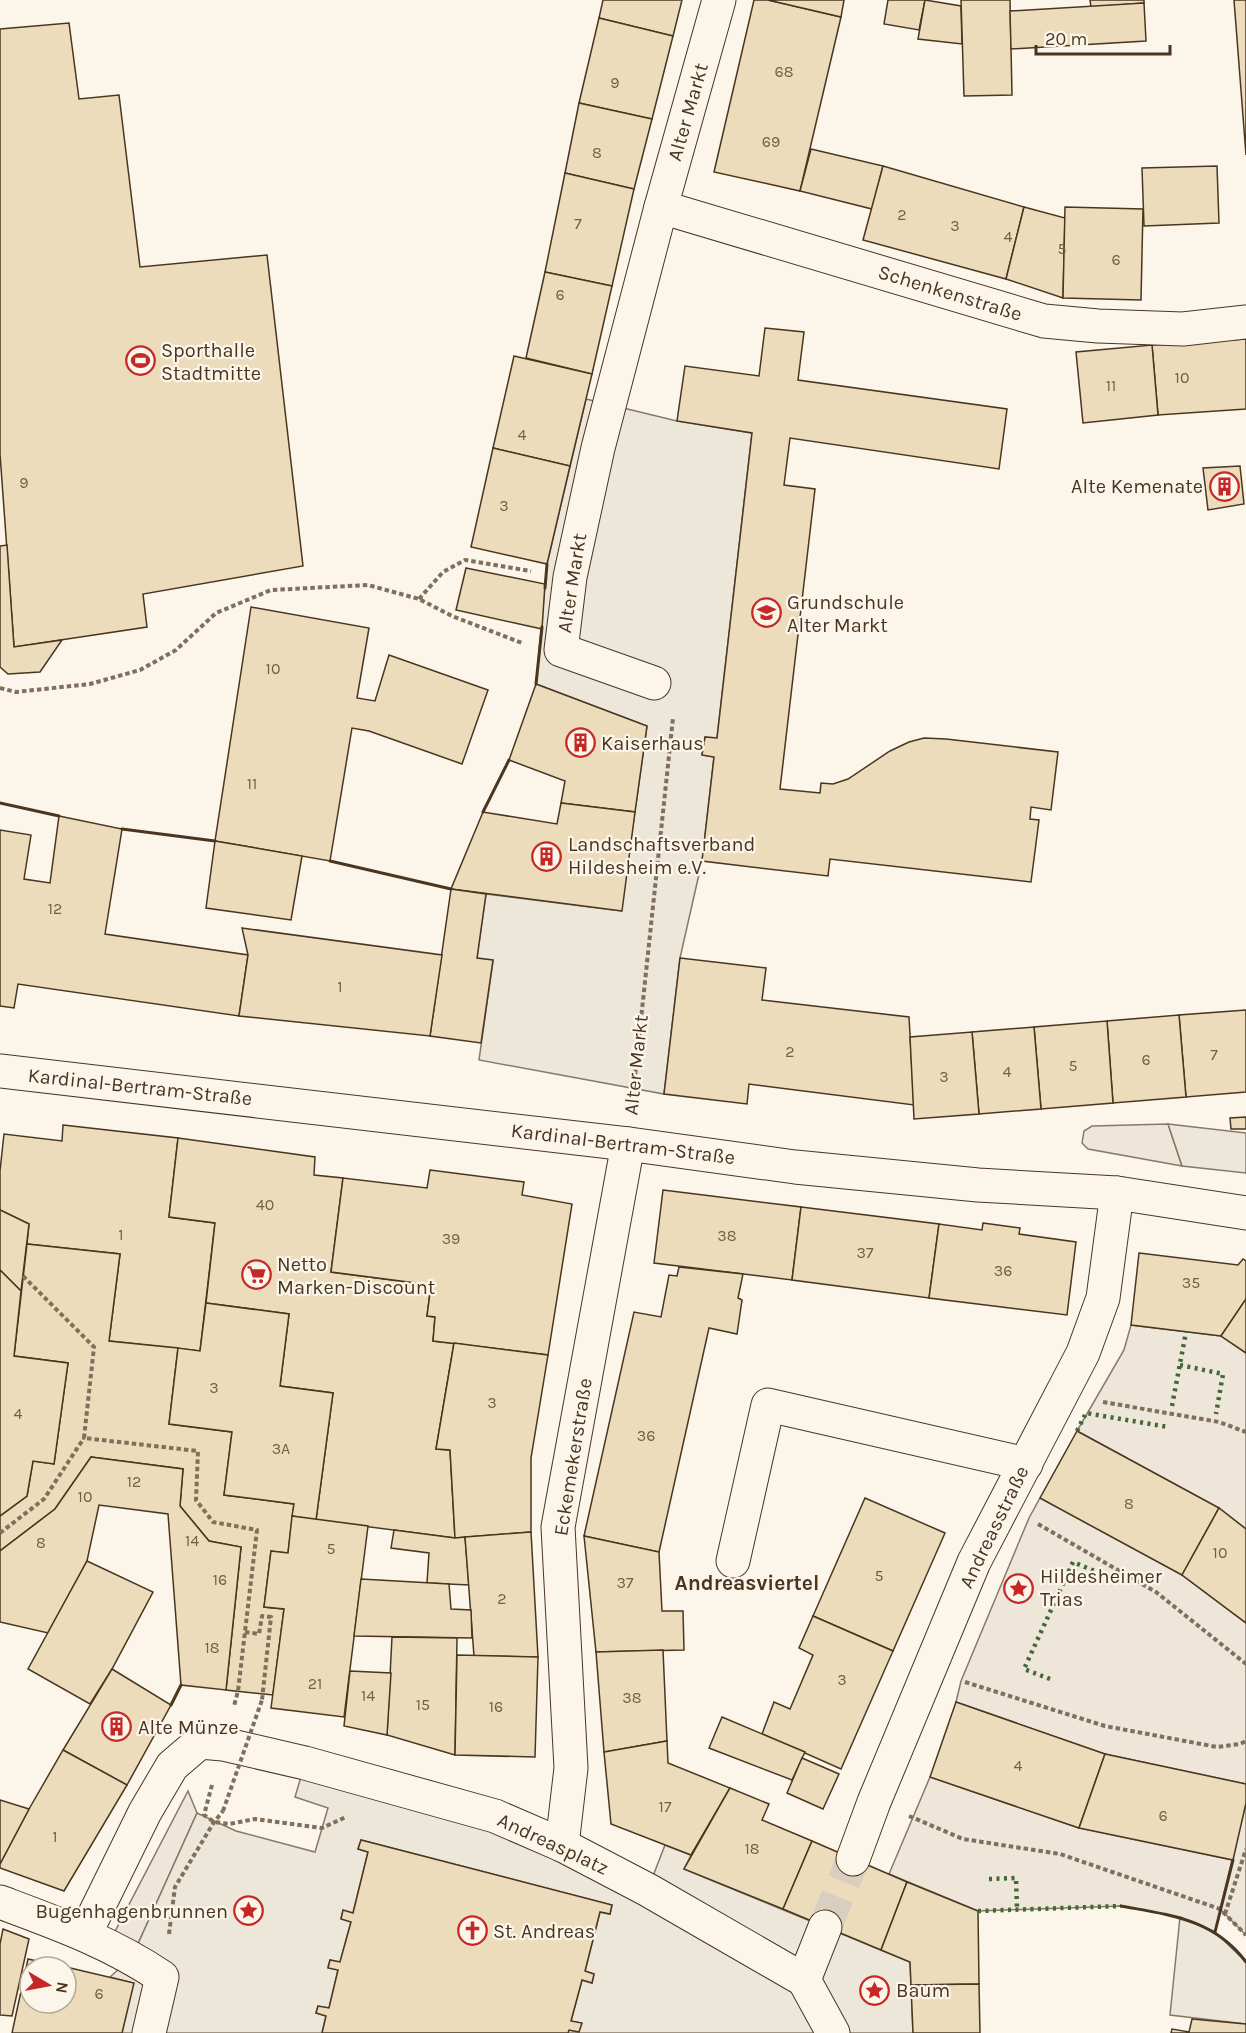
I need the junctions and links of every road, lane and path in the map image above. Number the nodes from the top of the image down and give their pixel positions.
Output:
1 (719, 0) edge
2 (661, 207) junction
3 (1246, 322) edge
4 (570, 577) junction
5 (419, 599) junction
6 (561, 650) junction
7 (654, 683) joint
8 (0, 688) edge
9 (0, 1071) edge
10 (628, 1144) junction
11 (1117, 1193) junction
12 (1246, 1213) edge
13 (23, 1276) dead end
14 (1061, 1395) junction
15 (1246, 1432) edge
16 (84, 1438) junction
17 (1026, 1464) junction
18 (1004, 1504) junction
19 (0, 1533) edge
20 (733, 1561) dead end
21 (245, 1632) junction
22 (1246, 1664) edge
23 (929, 1671) junction
24 (238, 1691) dead end
25 (1246, 1741) edge
26 (213, 1784) dead end
27 (874, 1802) junction
28 (354, 1813) dead end
29 (214, 1822) junction
30 (562, 1845) junction
31 (1246, 1849) edge
32 (856, 1852) tunnel mouth
33 (0, 1902) edge
34 (1225, 1914) junction
35 (825, 1927) tunnel mouth
36 (86, 1934) junction
37 (1246, 1935) edge
38 (162, 1977) junction
39 (804, 1980) junction
40 (149, 2033) edge
41 (833, 2033) edge

1 - 2 street, Alter Markt
2 - 3 street, Schenkenstraße
2 - 4 street, Alter Markt
4 - 5 path
4 - 6 street, Alter Markt
5 - 6 path
5 - 8 path
6 - 7 street, Alter Markt
7 - 10 path, Alter Markt
9 - 10 street, Kardinal-Bertram-Straße
10 - 11 street, Kardinal-Bertram-Straße
10 - 30 street, Eckemekerstraße
11 - 12 street, Kardinal-Bertram-Straße
11 - 14 street, Andreasstraße
13 - 16 path
14 - 15 path
14 - 17 street, Andreasstraße
16 - 19 path
16 - 21 path
17 - 18 street, Andreasstraße
17 - 20 street
18 - 22 path
18 - 23 street, Andreasstraße
21 - 24 path
21 - 29 path, bridge
23 - 25 path
23 - 27 street, Andreasstraße
26 - 29 path
27 - 32 street, Andreasstraße
27 - 34 path
28 - 29 path
29 - 38 path
30 - 36 street, Andreasplatz
30 - 39 street, Andreasplatz
31 - 34 path
33 - 36 street
34 - 37 path
35 - 39 street
36 - 38 street
38 - 40 street
39 - 41 street

